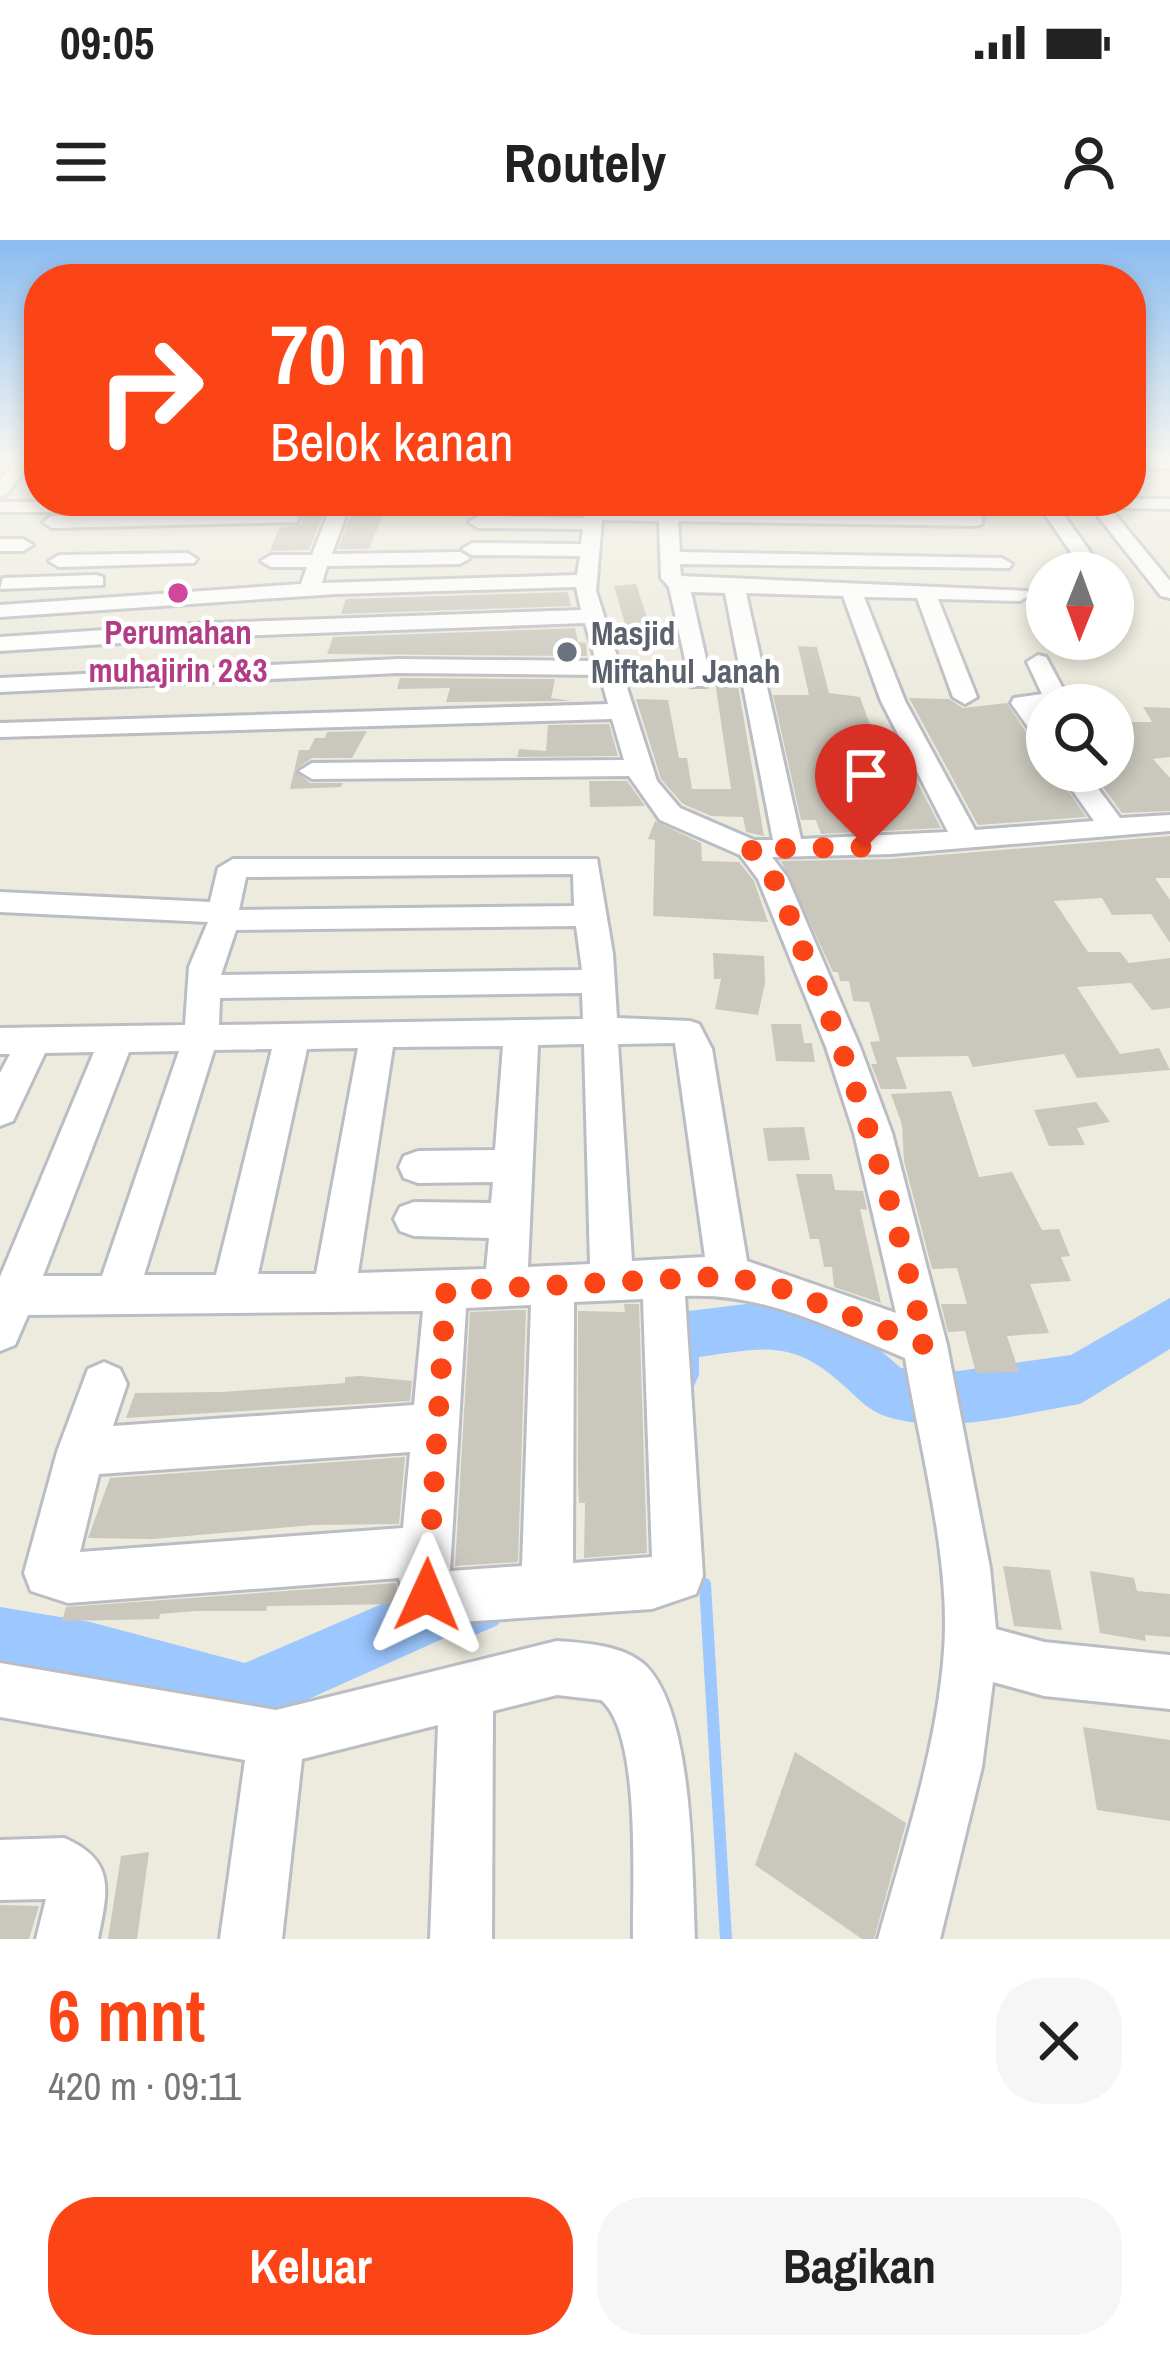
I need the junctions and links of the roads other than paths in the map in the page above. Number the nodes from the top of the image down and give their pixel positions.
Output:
1 (160, 535) edge
2 (200, 535) edge
3 (332, 535) edge
4 (446, 535) edge
5 (468, 535) edge
6 (586, 535) edge
7 (590, 535) edge
8 (670, 535) edge
9 (715, 535) edge
10 (795, 535) edge
11 (849, 535) edge
12 (1123, 535) edge
13 (158, 538) junction
14 (851, 539) junction
15 (27, 542) edge
16 (989, 542) dead end
17 (145, 559) junction
18 (272, 561) dead end
19 (320, 561) junction
20 (860, 562) junction
21 (1003, 564) dead end
22 (131, 581) junction
23 (453, 583) junction
24 (679, 584) junction
25 (734, 587) junction
26 (309, 590) junction
27 (862, 592) junction
28 (925, 592) junction
29 (1168, 592) edge
30 (1020, 595) dead end
31 (118, 602) junction
32 (0, 610) edge
33 (592, 616) junction
34 (0, 644) edge
35 (1039, 662) dead end
36 (383, 666) junction
37 (699, 681) dead end
38 (1049, 684) edge
39 (0, 685) edge
40 (616, 689) junction
41 (501, 692) dead end
42 (965, 697) dead end
43 (375, 719) junction
44 (0, 730) edge
45 (639, 768) junction
46 (312, 771) dead end
47 (364, 771) junction
48 (1087, 792) edge
49 (1170, 824) edge
50 (1113, 828) junction
51 (966, 838) junction
52 (750, 849) junction
53 (789, 850) junction
54 (0, 902) edge
55 (590, 916) junction
56 (223, 917) junction
57 (598, 981) junction
58 (205, 987) junction
59 (598, 1028) junction
60 (521, 1030) junction
61 (293, 1033) junction
62 (379, 1034) junction
63 (201, 1036) junction
64 (117, 1038) junction
65 (17, 1041) edge
66 (0, 1111) edge
67 (512, 1166) junction
68 (418, 1167) dead end
69 (414, 1220) dead end
70 (511, 1221) junction
71 (728, 1276) junction
72 (663, 1280) junction
73 (612, 1282) junction
74 (553, 1287) junction
75 (506, 1288) junction
76 (446, 1291) junction
77 (117, 1293) junction
78 (233, 1293) junction
79 (334, 1293) junction
80 (5, 1307) edge
81 (927, 1354) junction
82 (104, 1384) dead end
83 (435, 1427) junction
84 (81, 1451) junction
85 (426, 1552) junction
86 (548, 1589) junction
87 (971, 1649) junction
88 (1170, 1682) edge
89 (466, 1688) junction
90 (0, 1690) edge
91 (276, 1738) junction
92 (0, 1870) edge
93 (67, 1939) edge
94 (250, 1939) edge
95 (461, 1939) edge
96 (664, 1939) edge
97 (909, 1939) edge

1 - 13 street
2 - 13 street
3 - 19 street
4 - 19 street
5 - 23 street
6 - 23 street
7 - 33 street
8 - 24 street
9 - 20 street
10 - 14 street
11 - 14 street
12 - 29 street
13 - 15 street
13 - 17 street
14 - 16 street
14 - 20 street
15 - 17 street
15 - 22 street
17 - 22 street
17 - 22 street
18 - 19 street
19 - 26 street
20 - 21 street
20 - 27 street
22 - 31 street
23 - 26 street
24 - 25 street
24 - 37 street
25 - 27 street
25 - 53 street
26 - 31 street
27 - 28 street
27 - 51 street
28 - 30 street
28 - 42 street
31 - 32 street
33 - 34 street
33 - 40 street
35 - 38 street
36 - 39 street
36 - 40 street
36 - 43 street
40 - 41 street
40 - 43 street
40 - 45 street
43 - 44 street
43 - 47 street
45 - 47 street
45 - 52 street
46 - 47 street
48 - 50 street
49 - 50 street
50 - 51 street
51 - 53 street
52 - 53 street
52 - 81 street
54 - 56 street
55 - 56 street
55 - 56 street
55 - 57 street
56 - 58 street
57 - 58 street
57 - 59 street
58 - 63 street
59 - 60 street
59 - 71 street
59 - 73 street
60 - 62 street
60 - 67 street
61 - 62 street
61 - 63 street
61 - 78 street
62 - 79 street
63 - 64 street
63 - 77 street
64 - 65 street
64 - 80 street
65 - 66 street
67 - 68 street
67 - 70 street
69 - 70 street
70 - 75 street
71 - 72 street
71 - 81 street
72 - 73 street
72 - 86 street
73 - 74 street
74 - 75 street
74 - 86 street
75 - 76 street
76 - 79 street
76 - 83 street
77 - 78 street
77 - 80 street
78 - 79 street
81 - 87 street
82 - 84 street
83 - 84 street
83 - 85 street
84 - 85 street
85 - 86 street
87 - 88 street
87 - 97 street
89 - 91 street
89 - 95 street
89 - 96 street
90 - 91 street
91 - 94 street
92 - 93 street

